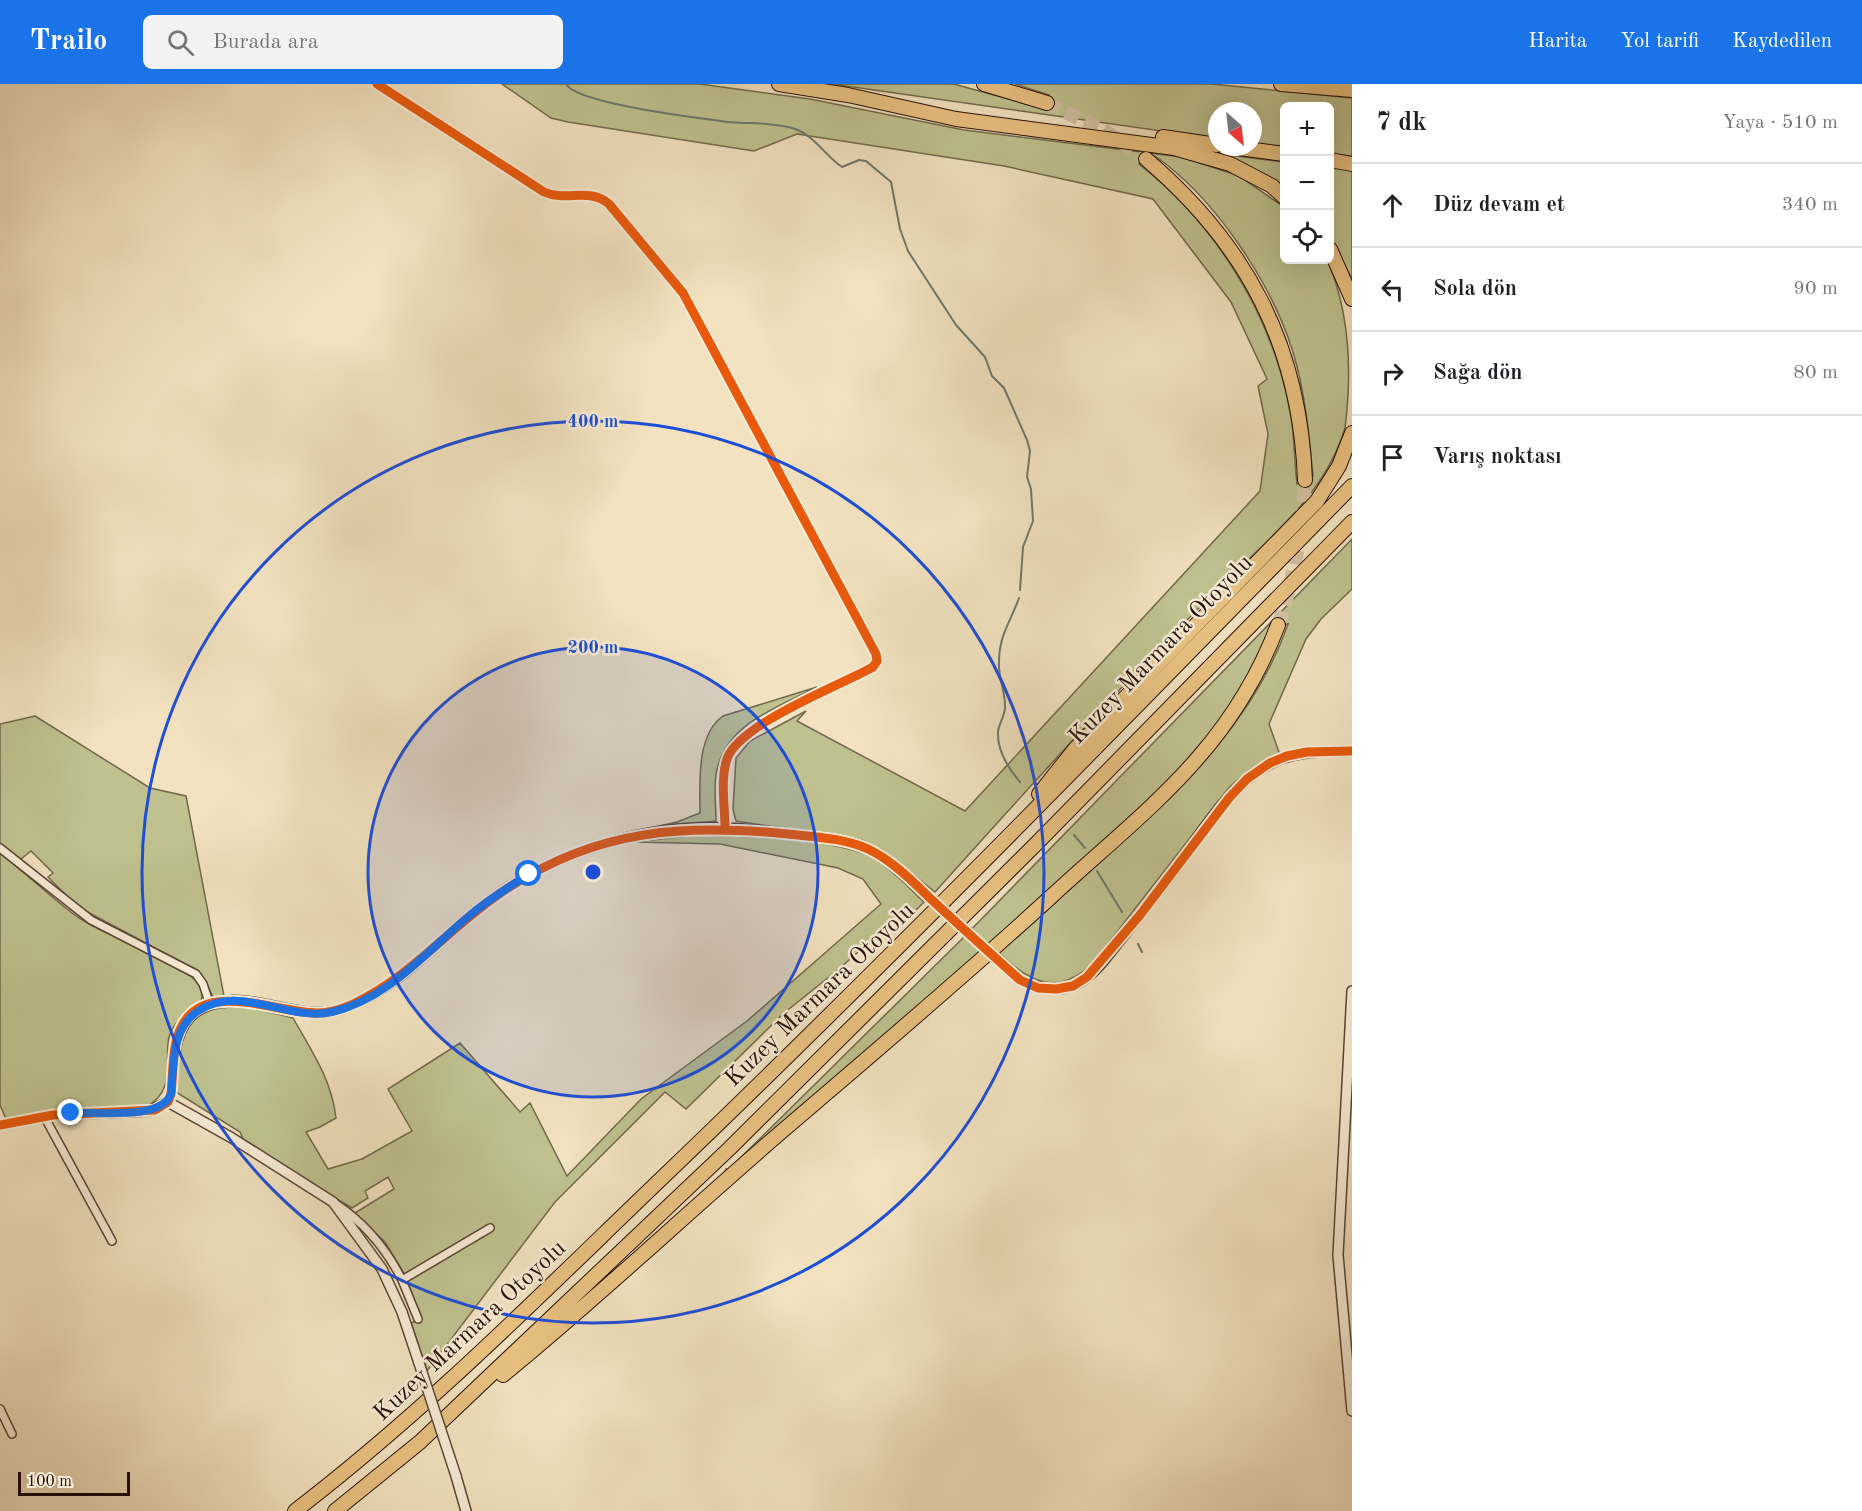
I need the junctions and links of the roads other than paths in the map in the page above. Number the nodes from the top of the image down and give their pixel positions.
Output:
1 (377, 84) edge
2 (779, 84) edge
3 (984, 84) edge
4 (1281, 84) edge
5 (1352, 90) edge
6 (848, 95) junction
7 (1047, 103) tunnel mouth
8 (1208, 144) edge
9 (1262, 151) edge
10 (1280, 153) edge
11 (1146, 159) tunnel mouth
12 (1334, 161) edge
13 (1352, 164) edge
14 (1280, 193) edge
15 (1334, 260) edge
16 (1350, 294) edge
17 (1352, 433) edge
18 (1305, 480) tunnel mouth
19 (1352, 486) edge
20 (1352, 522) edge
21 (1278, 625) tunnel mouth
22 (1352, 751) edge
23 (725, 828) junction
24 (0, 848) edge
25 (994, 851) junction
26 (1352, 991) edge
27 (210, 1005) junction
28 (168, 1102) junction
29 (44, 1116) junction
30 (0, 1125) edge
31 (333, 1202) junction
32 (490, 1228) dead end
33 (112, 1241) dead end
34 (402, 1280) junction
35 (418, 1319) dead end
36 (0, 1409) edge
37 (1352, 1411) edge
38 (12, 1434) dead end
39 (420, 1442) junction
40 (295, 1511) edge
41 (335, 1511) edge
42 (466, 1511) edge

1 - 23 street
2 - 6 highway
3 - 7 highway
4 - 5 highway
6 - 8 highway
6 - 14 highway
9 - 10 highway
11 - 18 highway
12 - 13 highway
15 - 16 highway
17 - 25 highway
19 - 25 highway, Kuzey Marmara Otoyolu
20 - 39 highway, Kuzey Marmara Otoyolu
21 - 39 highway
22 - 23 street, bridge
23 - 27 street
24 - 27 street
25 - 40 highway, Kuzey Marmara Otoyolu
26 - 37 street
27 - 28 street
28 - 29 street
28 - 31 street
29 - 30 street
29 - 33 street
31 - 34 street
31 - 42 street, bridge
32 - 34 street
34 - 35 street
36 - 38 street
39 - 41 highway, Kuzey Marmara Otoyolu

